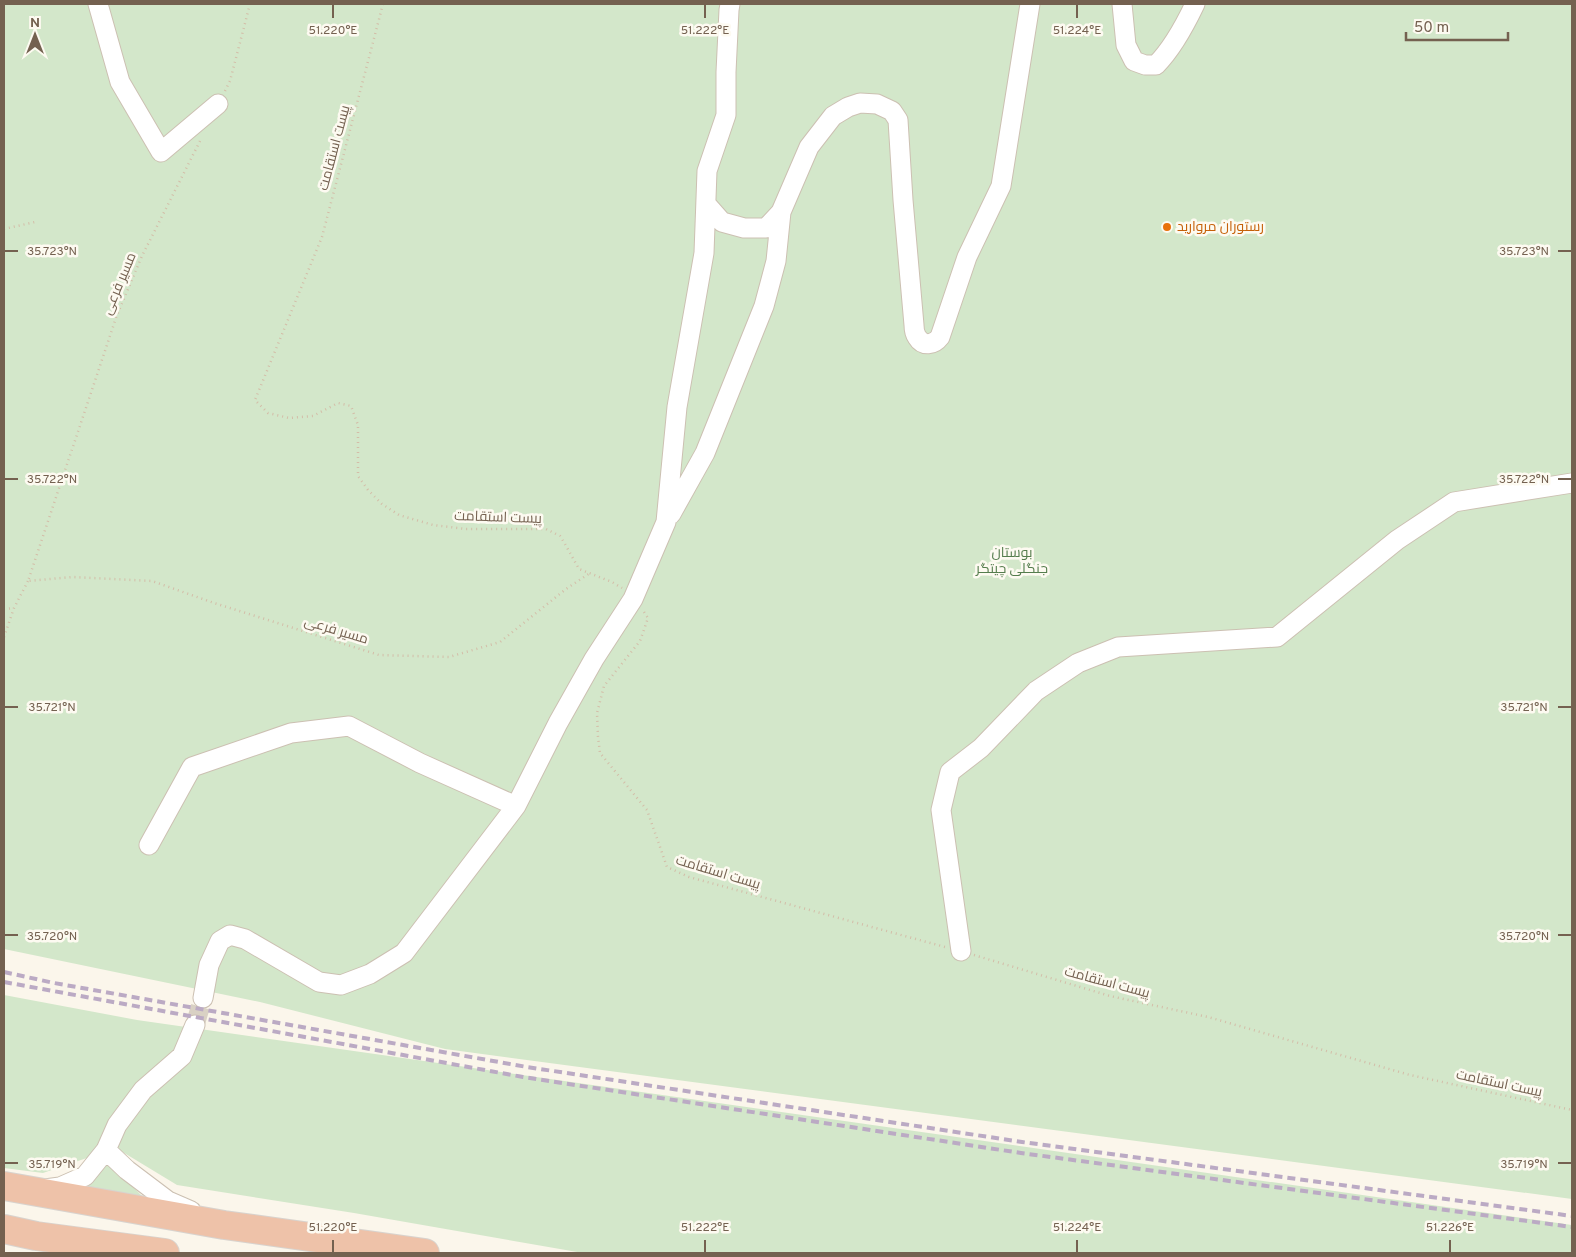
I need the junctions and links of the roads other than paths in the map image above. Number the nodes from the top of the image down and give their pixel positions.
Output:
1 (98, 4) edge
2 (730, 4) edge
3 (1030, 4) edge
4 (1122, 4) edge
5 (1195, 4) edge
6 (218, 104) road end
7 (707, 205) junction
8 (781, 212) junction
9 (1572, 483) edge
10 (666, 522) junction
11 (516, 806) junction
12 (149, 845) dead end
13 (961, 951) road end
14 (202, 998) tunnel mouth
15 (195, 1025) tunnel mouth
16 (106, 1150) junction
17 (4, 1186) edge
18 (33, 1190) junction
19 (224, 1225) junction
20 (4, 1229) edge
21 (165, 1253) edge
22 (425, 1253) edge

1 - 6 street
2 - 7 street
3 - 8 street
4 - 5 street
7 - 8 street
7 - 10 street
8 - 10 street
9 - 13 street
10 - 11 street
11 - 12 street
11 - 14 street
15 - 16 street
16 - 18 street
16 - 19 street
17 - 18 highway
18 - 19 highway
19 - 22 highway
20 - 21 highway

